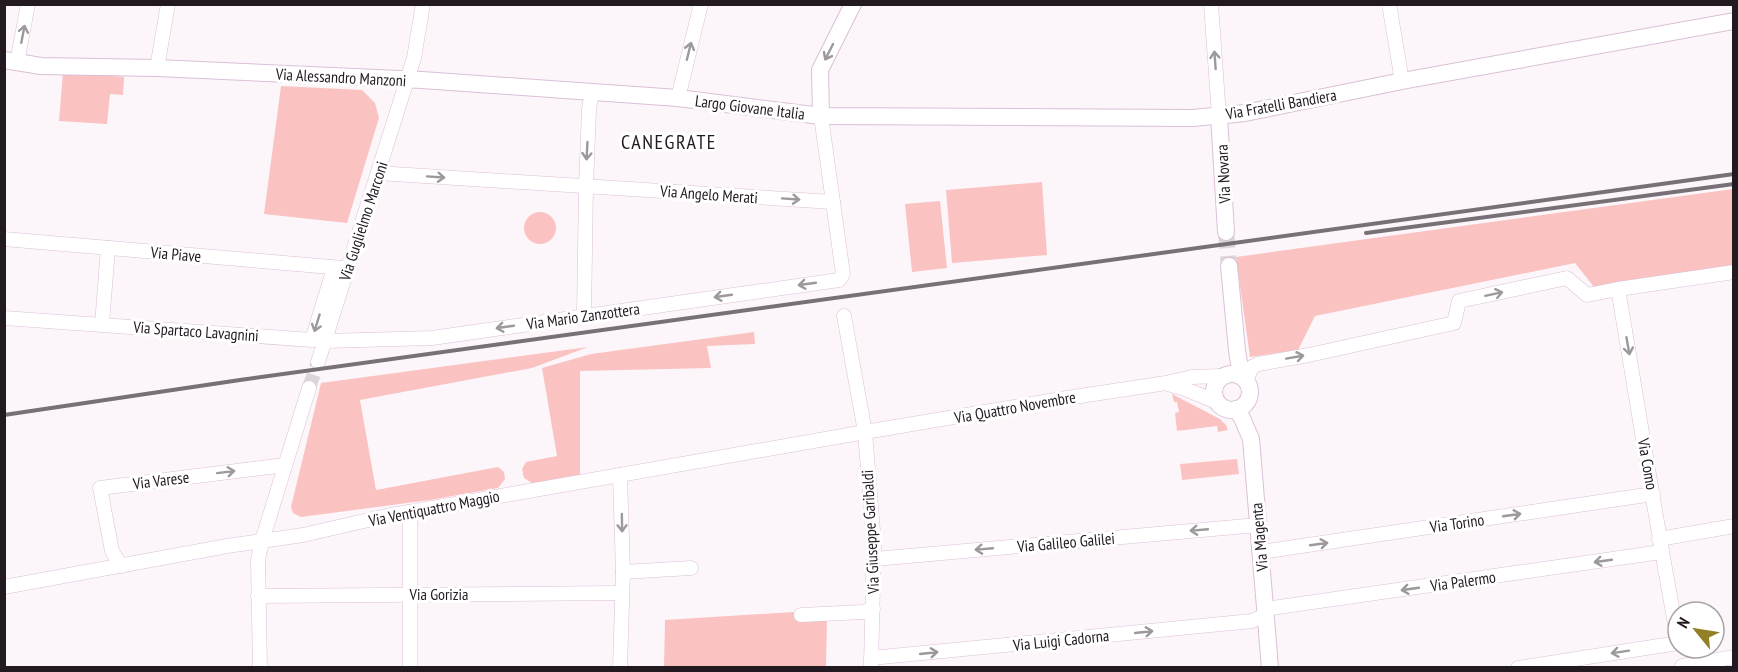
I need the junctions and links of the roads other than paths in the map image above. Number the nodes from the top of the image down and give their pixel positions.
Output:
1 (28, 4) edge
2 (168, 4) edge
3 (423, 4) edge
4 (701, 4) edge
5 (853, 4) edge
6 (1199, 4) edge
7 (1211, 4) edge
8 (1389, 4) edge
9 (1734, 21) edge
10 (1212, 22) junction
11 (11, 61) edge
12 (157, 68) junction
13 (408, 79) junction
14 (1402, 81) junction
15 (592, 92) junction
16 (678, 98) junction
17 (821, 116) junction
18 (1219, 116) junction
19 (378, 173) junction
20 (586, 186) junction
21 (833, 201) junction
22 (1226, 232) tunnel mouth
23 (4, 239) edge
24 (108, 248) junction
25 (1229, 266) tunnel mouth
26 (341, 268) junction
27 (1734, 272) edge
28 (1618, 289) junction
29 (584, 316) junction
30 (844, 316) dead end
31 (4, 318) edge
32 (102, 324) junction
33 (325, 341) junction
34 (318, 362) tunnel mouth
35 (1234, 376) junction
36 (1166, 383) junction
37 (309, 388) tunnel mouth
38 (1249, 397) junction
39 (1216, 402) junction
40 (1236, 410) junction
41 (865, 432) junction
42 (1251, 439) junction
43 (285, 465) junction
44 (620, 475) junction
45 (1653, 494) junction
46 (410, 512) junction
47 (1258, 525) junction
48 (1734, 526) edge
49 (262, 541) junction
50 (1660, 546) junction
51 (1261, 552) junction
52 (875, 559) junction
53 (114, 567) junction
54 (691, 568) dead end
55 (623, 572) junction
56 (4, 587) edge
57 (621, 593) junction
58 (409, 594) junction
59 (258, 597) junction
60 (1670, 600) edge
61 (873, 609) junction
62 (801, 615) dead end
63 (1262, 617) junction
64 (1666, 643) edge
65 (1734, 657) edge
66 (871, 663) edge
67 (1682, 667) edge
68 (260, 668) edge
69 (410, 668) edge
70 (620, 668) edge
71 (1270, 668) edge
72 (1518, 668) edge

11 -> 1 street
2 - 12 street
3 - 13 street, Via Guglielmo Marconi
16 -> 4 street
5 -> 17 street
6 - 10 street
7 - 10 street
8 - 14 street
9 - 14 street, Via Fratelli Bandiera
18 -> 10 street
11 - 12 street, Via Alessandro Manzoni
12 - 13 street, Via Alessandro Manzoni
13 - 15 street, Via Alessandro Manzoni
13 - 19 street, Via Guglielmo Marconi
14 - 18 street, Via Fratelli Bandiera
15 - 16 street, Via Alessandro Manzoni
15 -> 20 street
16 - 17 street, Largo Giovane Italia
17 - 18 street, Via Fratelli Bandiera
17 - 21 street
18 - 22 street, Via Novara
19 -> 20 street, Via Angelo Merati
19 - 26 street, Via Guglielmo Marconi
20 -> 21 street, Via Angelo Merati
20 - 29 street
21 -> 29 street, Via Mario Zanzottera
23 - 24 street, Via Piave
24 - 26 street, Via Piave
24 - 32 street
25 - 35 street
26 -> 32 street, Via Spartaco Lavagnini
26 - 33 street, Via Guglielmo Marconi
27 - 28 street
35 -> 28 street
28 -> 45 street, Via Como
29 -> 33 street, Via Mario Zanzottera
30 - 41 street, Via Giuseppe Garibaldi
31 - 32 street, Via Spartaco Lavagnini
33 - 34 street, Via Guglielmo Marconi
35 - 36 street, Via Quattro Novembre
35 - 38 street
35 - 39 street
36 - 39 street, Via Quattro Novembre
36 - 41 street, Via Quattro Novembre
37 - 43 street
38 - 40 street
38 - 42 street
39 - 40 street
40 - 42 street, Via Magenta
41 - 44 street, Via Ventiquattro Maggio
41 - 52 street, Via Giuseppe Garibaldi
42 - 47 street, Via Magenta
43 - 49 street
53 -> 43 street, Via Varese
44 - 46 street, Via Ventiquattro Maggio
44 -> 55 street
45 - 50 street, Via Como
51 -> 45 street, Via Torino
46 - 49 street, Via Ventiquattro Maggio
46 - 58 street
47 - 51 street, Via Magenta
47 -> 52 street, Via Galileo Galilei
48 - 50 street, Via Palermo
49 - 53 street, Via Ventiquattro Maggio
49 - 59 street
50 - 60 street, Via Como
50 -> 63 street, Via Palermo
51 - 63 street, Via Magenta
52 - 61 street, Via Giuseppe Garibaldi
53 - 56 street, Via Ventiquattro Maggio
54 - 55 street
55 - 57 street
57 - 58 street, Via Gorizia
57 - 70 street
58 - 59 street, Via Gorizia
58 - 69 street
59 - 68 street
61 - 62 street
61 - 66 street, Via Giuseppe Garibaldi
66 -> 63 street, Via Luigi Cadorna
63 - 71 street, Via Magenta
64 -> 72 street
65 - 67 street

